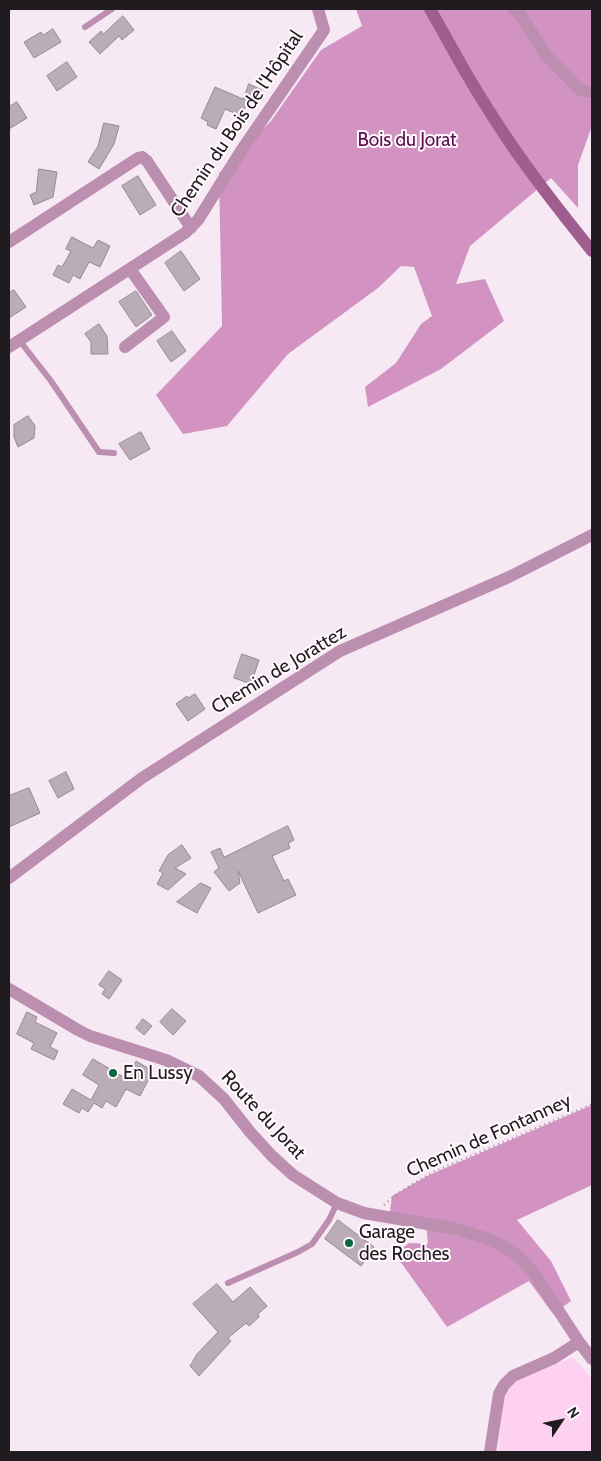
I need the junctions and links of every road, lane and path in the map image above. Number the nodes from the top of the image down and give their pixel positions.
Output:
1 (112, 9) edge
2 (318, 9) edge
3 (430, 9) edge
4 (513, 9) edge
5 (85, 27) dead end
6 (592, 92) edge
7 (191, 228) junction
8 (9, 242) edge
9 (592, 251) edge
10 (130, 269) junction
11 (14, 344) edge
12 (125, 347) dead end
13 (114, 453) dead end
14 (592, 536) edge
15 (9, 878) edge
16 (9, 989) edge
17 (592, 1104) edge
18 (337, 1203) junction
19 (377, 1216) junction
20 (228, 1282) dead end
21 (579, 1342) junction
22 (592, 1359) edge
23 (490, 1452) edge

1 - 5 lane
2 - 7 street, Chemin du Bois de l'Hôpital
3 - 9 main road
4 - 6 street
7 - 8 street
7 - 10 street, Chemin du Bois de l'Hôpital
10 - 11 street, Chemin du Bois de l'Hôpital
10 - 12 street
11 - 13 lane
14 - 15 street, Chemin de Jorattez
16 - 18 street, Route du Jorat
17 - 19 path, Chemin de Fontanney
18 - 19 street, Route du Jorat
18 - 20 lane
19 - 21 street, Route du Jorat
21 - 22 street, Route du Jorat
21 - 23 street

